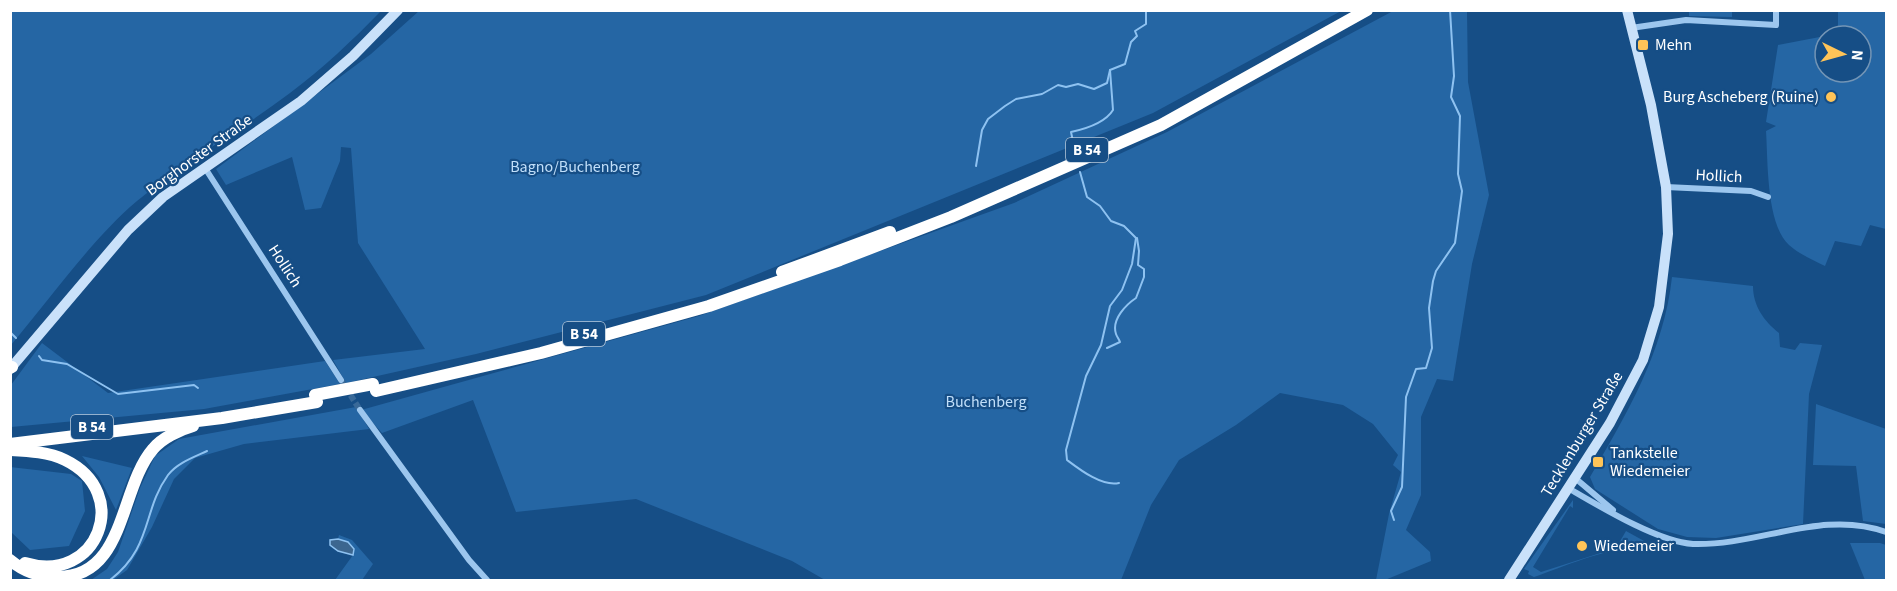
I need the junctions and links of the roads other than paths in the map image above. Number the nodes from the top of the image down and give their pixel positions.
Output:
1 (398, 10) edge
2 (1352, 10) edge
3 (1367, 10) edge
4 (1627, 10) edge
5 (1776, 10) edge
6 (1631, 28) junction
7 (204, 167) junction
8 (1666, 187) junction
9 (1768, 197) dead end
10 (11, 368) edge
11 (341, 380) tunnel mouth
12 (375, 388) junction
13 (316, 399) junction
14 (360, 410) tunnel mouth
15 (222, 418) junction
16 (10, 436) edge
17 (10, 444) edge
18 (10, 450) edge
19 (1575, 478) junction
20 (1568, 488) junction
21 (1618, 514) junction
22 (1887, 532) edge
23 (10, 558) edge
24 (487, 580) edge
25 (1509, 580) edge

1 - 7 main road, Borghorster Straße
2 - 12 highway, B 54
3 - 12 highway, B 54
4 - 6 main road, Tecklenburger Straße
5 - 6 street
6 - 8 main road, Tecklenburger Straße
7 - 10 main road, Borghorster Straße
7 - 11 street, Hollich
8 - 9 street, Hollich
8 - 19 main road, Tecklenburger Straße
12 - 13 highway, B 54, bridge
13 - 15 highway, B 54
13 - 16 highway, B 54
14 - 24 street
15 - 17 highway, B 54
15 - 23 highway
18 - 23 highway
19 - 20 main road, Tecklenburger Straße
19 - 21 street
20 - 21 street
20 - 25 main road, Tecklenburger Straße
21 - 22 street

